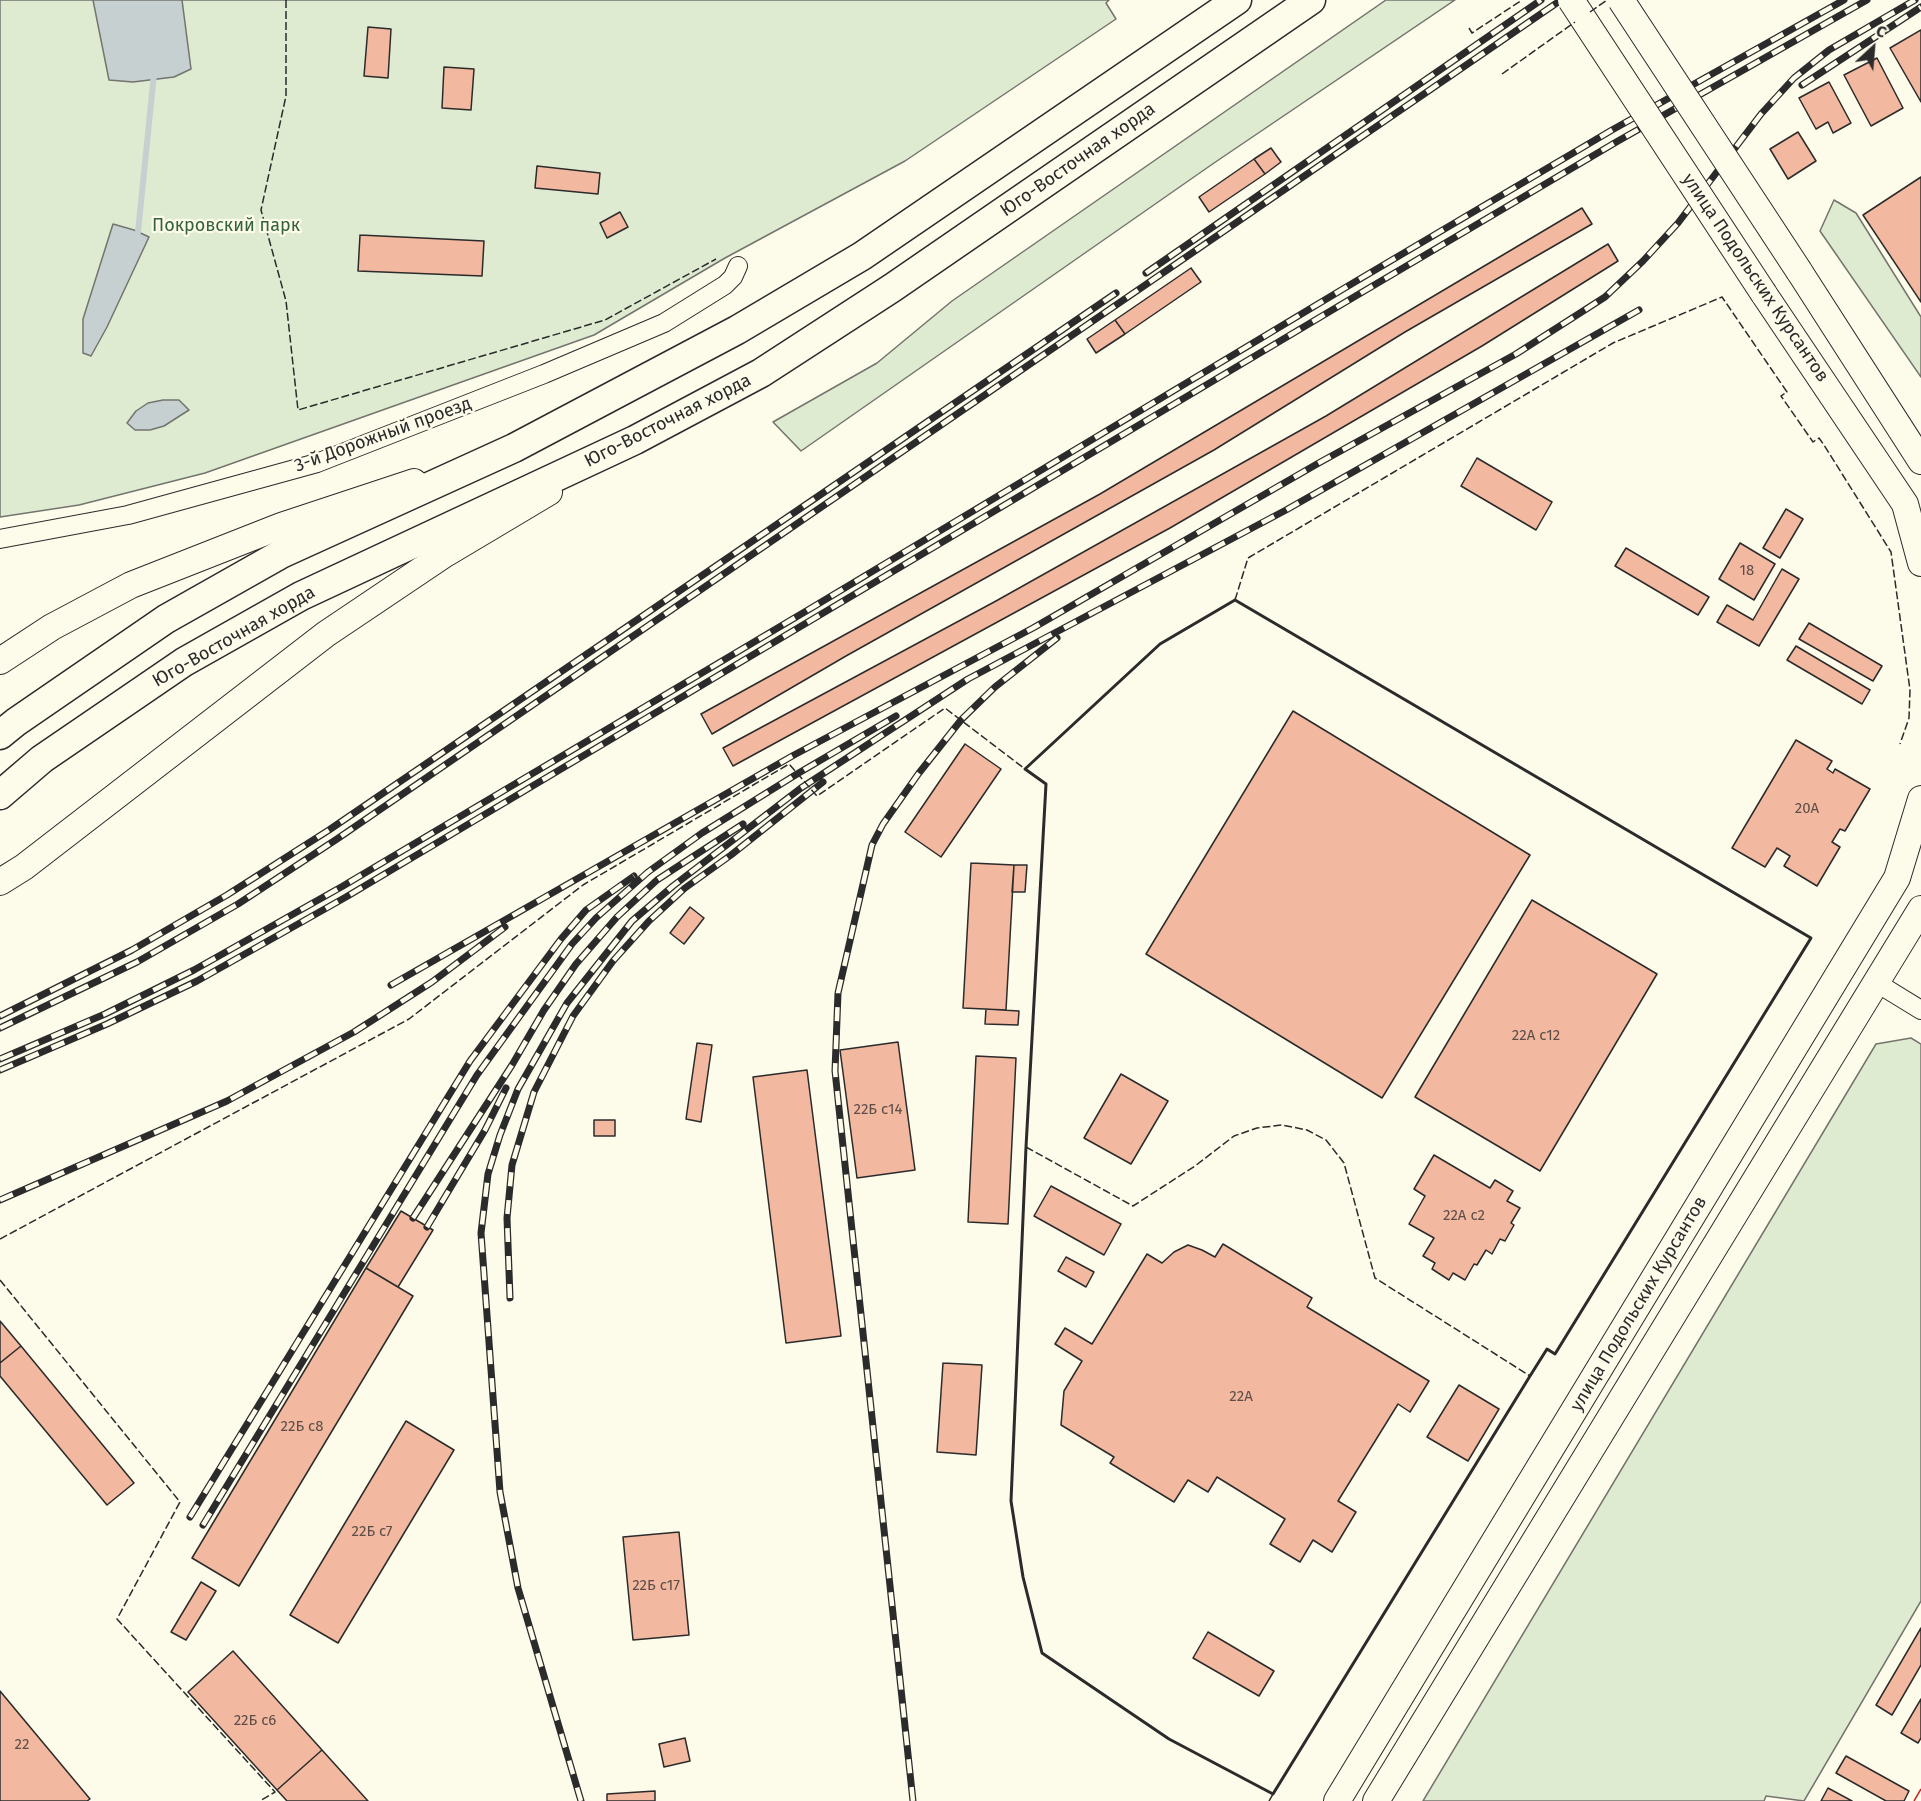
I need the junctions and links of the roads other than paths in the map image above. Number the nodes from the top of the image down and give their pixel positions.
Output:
1 (1311, 0) edge
2 (1571, 0) edge
3 (1621, 0) edge
4 (1235, 1) edge
5 (738, 266) dead end
6 (635, 440) junction
7 (514, 448) junction
8 (1921, 461) edge
9 (1914, 519) edge
10 (0, 539) edge
11 (1921, 563) edge
12 (0, 661) edge
13 (0, 735) edge
14 (0, 795) edge
15 (1921, 799) edge
16 (1921, 841) edge
17 (1897, 878) junction
18 (0, 882) edge
19 (1921, 909) edge
20 (1877, 983) junction
21 (1921, 1010) edge
22 (1337, 1801) edge
23 (1376, 1801) edge

1 - 6 main road, Юго-Восточная хорда
2 - 9 main road, улица Подольских Курсантов, bridge
3 - 8 main road, bridge
4 - 7 main road
5 - 10 street, 3-й Дорожный проезд
6 - 14 main road, Юго-Восточная хорда
6 - 18 main road
7 - 12 main road
7 - 13 main road
9 - 11 main road, улица Подольских Курсантов
15 - 17 main road, улица Подольских Курсантов
16 - 17 street
17 - 22 main road, улица Подольских Курсантов
19 - 20 main road, улица Подольских Курсантов
20 - 21 street
20 - 23 main road, улица Подольских Курсантов

